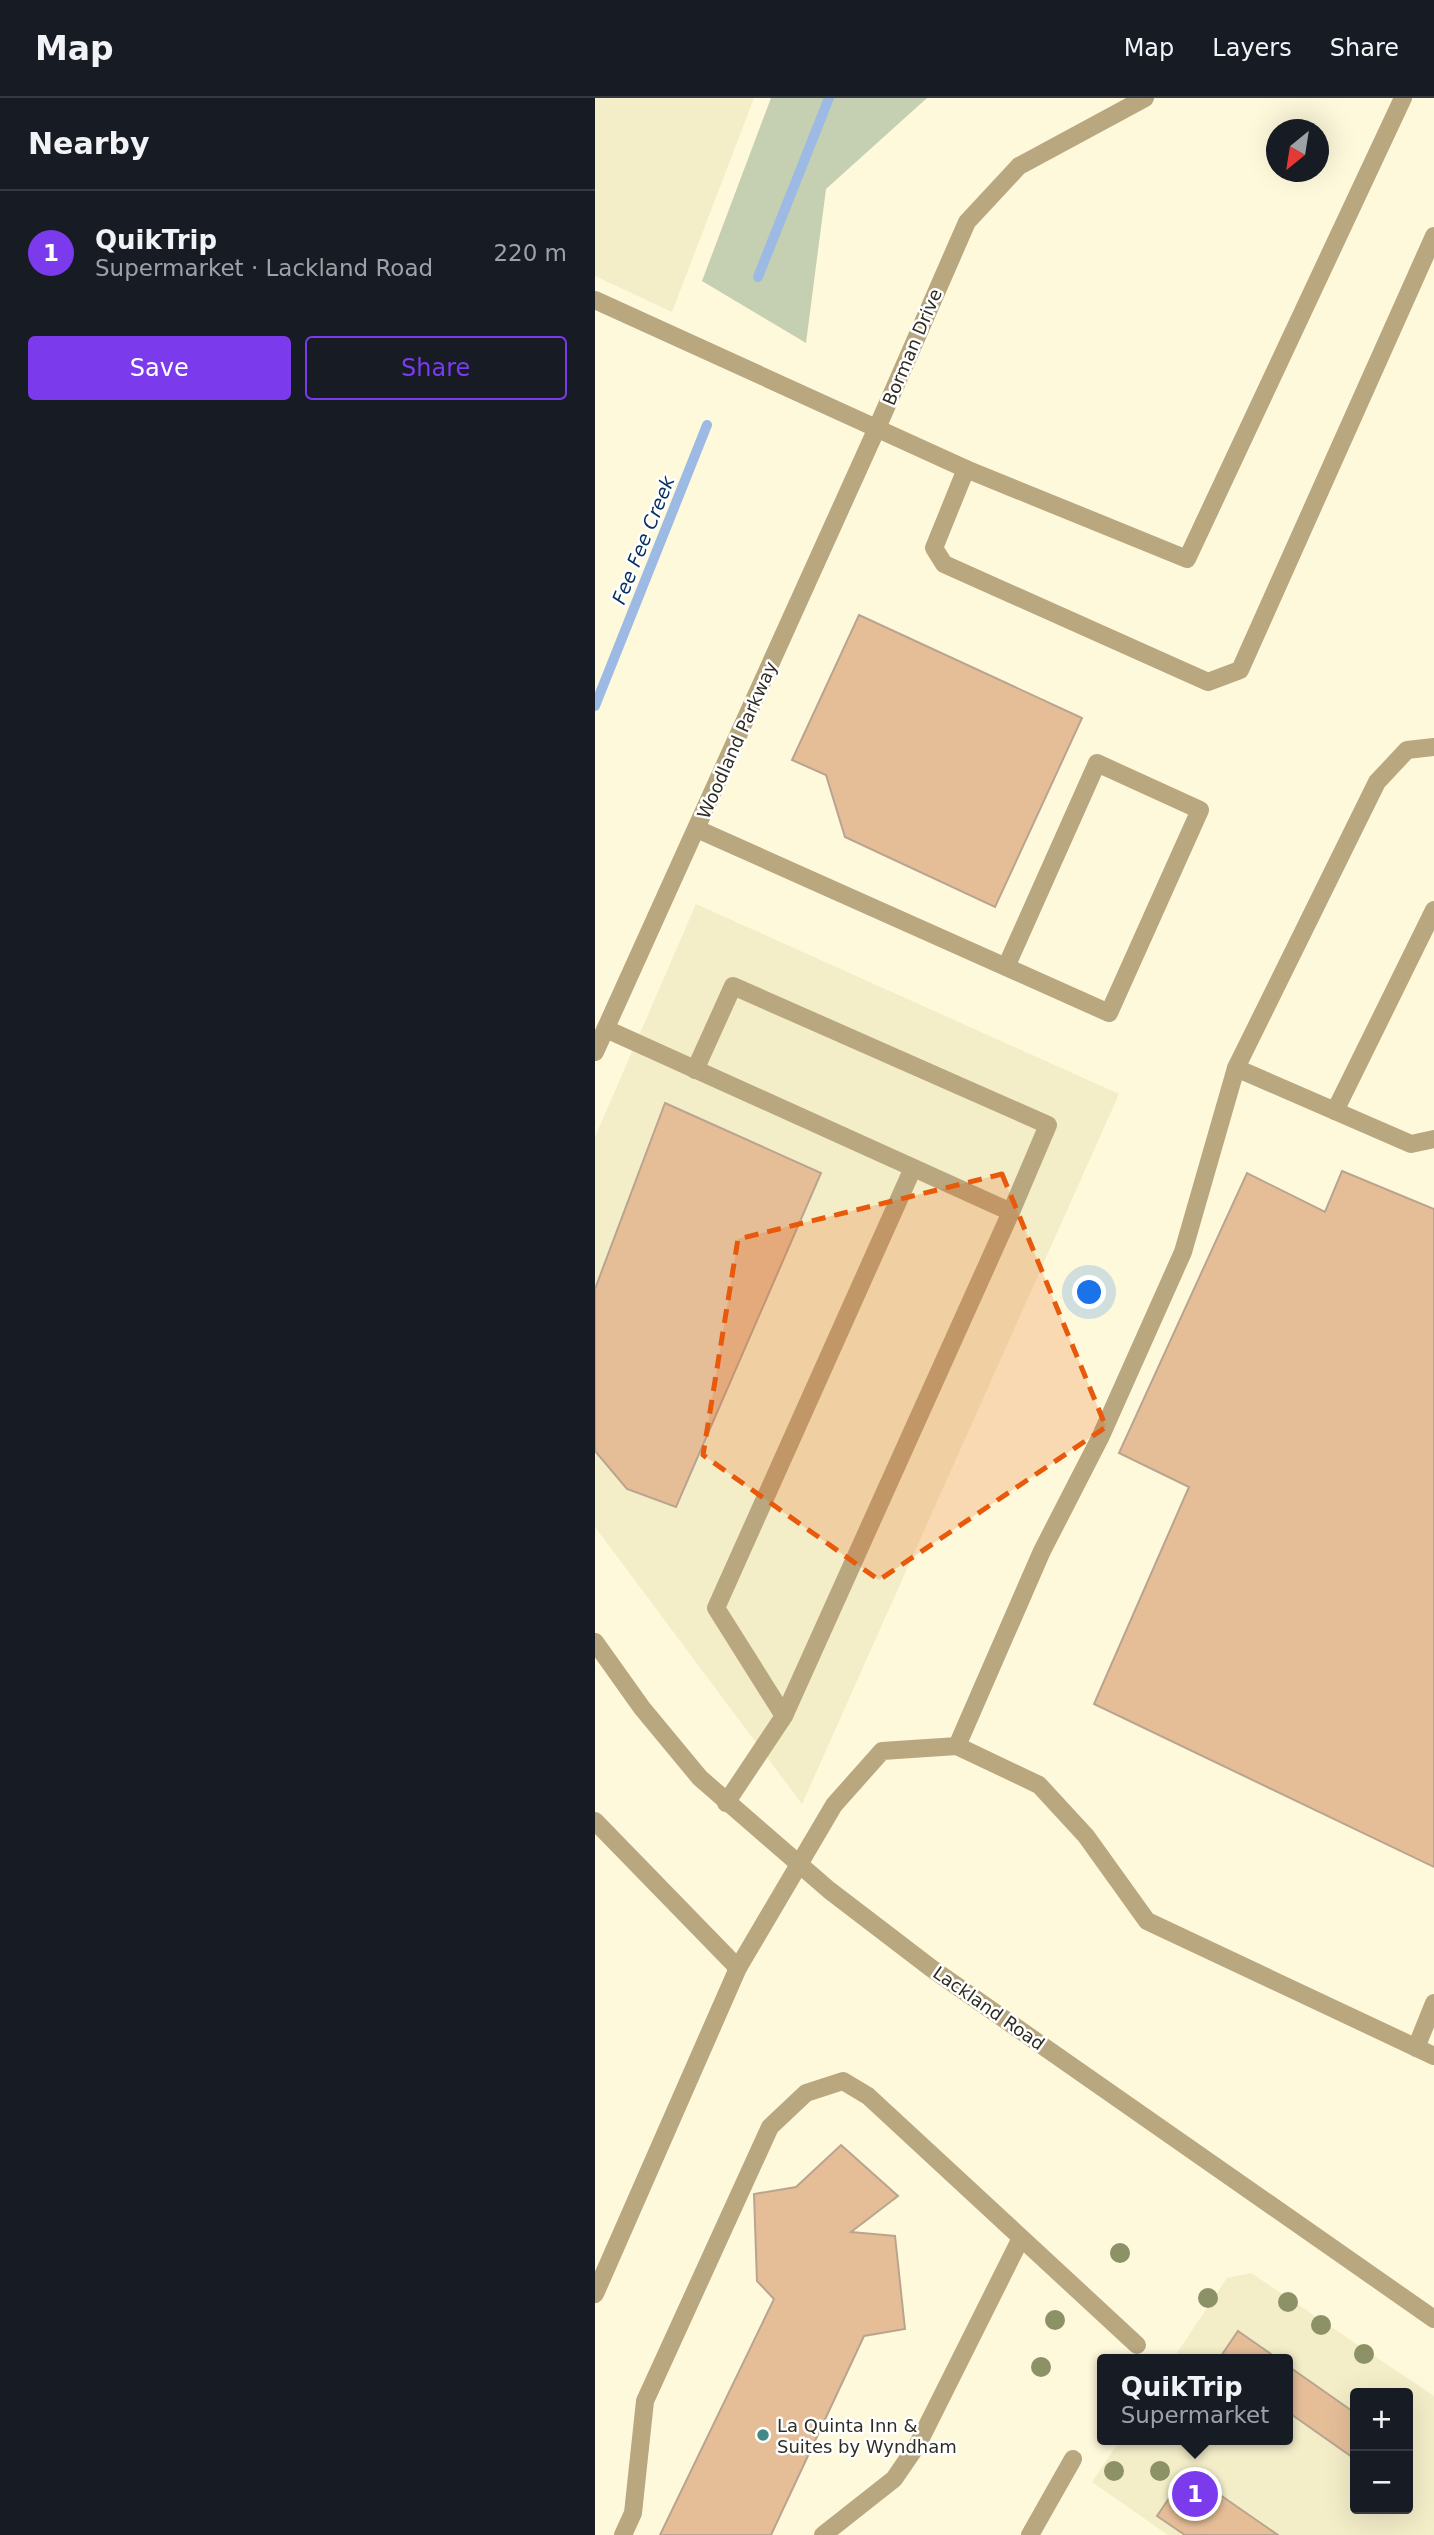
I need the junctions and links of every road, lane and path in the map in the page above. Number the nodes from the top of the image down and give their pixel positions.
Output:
1 (1145, 98) edge
2 (1403, 98) edge
3 (1434, 236) edge
4 (595, 300) edge
5 (877, 428) junction
6 (966, 469) junction
7 (1434, 747) edge
8 (697, 829) junction
9 (1434, 911) edge
10 (1006, 967) junction
11 (605, 1029) junction
12 (595, 1052) edge
13 (1236, 1068) junction
14 (695, 1070) junction
15 (1335, 1111) junction
16 (1434, 1139) edge
17 (913, 1168) junction
18 (1011, 1212) junction
19 (595, 1642) edge
20 (784, 1716) junction
21 (957, 1746) junction
22 (726, 1803) junction
23 (595, 1821) edge
24 (798, 1863) junction
25 (738, 1968) junction
26 (1434, 2003) edge
27 (1416, 2048) junction
28 (1434, 2056) edge
29 (1021, 2238) junction
30 (595, 2294) edge
31 (1434, 2319) edge
32 (1137, 2345) dead end
33 (1073, 2459) dead end
34 (622, 2535) edge
35 (823, 2535) edge
36 (1030, 2535) edge

1 - 5 street, Borman Drive
2 - 6 street
3 - 6 street
4 - 5 street, Borman Drive
5 - 6 street
5 - 8 street, Woodland Parkway
7 - 13 street
8 - 10 street
8 - 11 street, Woodland Parkway
9 - 15 street
10 - 10 street
11 - 12 street, Woodland Parkway
11 - 14 street
13 - 15 street
13 - 21 street
14 - 17 street
14 - 18 street
15 - 16 street
17 - 18 street
17 - 20 street
18 - 20 street
19 - 22 street, Lackland Road
20 - 22 street
21 - 24 street
21 - 27 street
22 - 24 street, Lackland Road
23 - 25 street
24 - 25 street
24 - 31 street, Lackland Road
25 - 30 street
26 - 27 street
27 - 28 street
29 - 32 street
29 - 34 street
29 - 35 street
33 - 36 street

